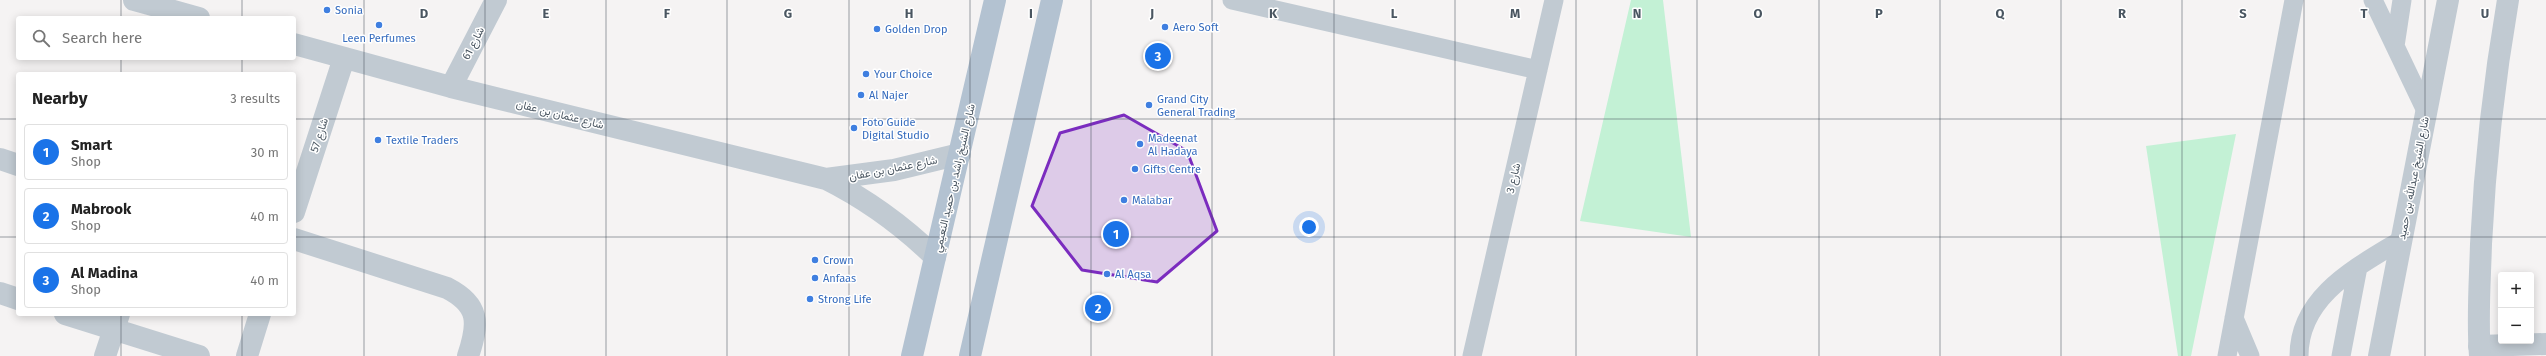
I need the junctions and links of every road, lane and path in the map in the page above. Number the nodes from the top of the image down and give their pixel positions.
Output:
1 (134, 0) edge
2 (496, 0) edge
3 (995, 0) edge
4 (1052, 0) edge
5 (1232, 0) edge
6 (1554, 0) edge
7 (2294, 0) edge
8 (2373, 0) edge
9 (2402, 0) edge
10 (2448, 0) edge
11 (2508, 0) edge
12 (192, 16) edge
13 (296, 45) edge
14 (2395, 46) junction
15 (344, 58) junction
16 (1538, 70) junction
17 (451, 87) junction
18 (2426, 111) junction
19 (960, 154) junction
20 (0, 159) edge
21 (16, 163) edge
22 (826, 179) junction
23 (296, 206) edge
24 (296, 240) edge
25 (2401, 240) junction
26 (935, 257) junction
27 (2358, 267) junction
28 (0, 293) edge
29 (16, 298) edge
30 (78, 316) edge
31 (259, 316) edge
32 (2234, 318) junction
33 (116, 322) edge
34 (2546, 344) edge
35 (2480, 351) edge
36 (105, 356) edge
37 (199, 356) edge
38 (246, 356) edge
39 (468, 356) edge
40 (912, 356) edge
41 (970, 356) edge
42 (1472, 356) edge
43 (2227, 356) edge
44 (2250, 356) edge
45 (2299, 356) edge
46 (2341, 356) edge
47 (2379, 356) edge

1 - 12 street
2 - 17 street, شارع 61
3 - 19 main road, شارع الشيخ راشد بن حميد النعيمي
4 - 41 main road
5 - 16 lane
6 - 16 lane, شارع 3
7 - 32 lane
8 - 14 lane
9 - 14 lane
10 - 18 street, شارع الشيخ عبدالله بن حميد
11 - 35 street
13 - 15 street, شارع عثمان بن عفان
14 - 18 lane
15 - 17 street, شارع عثمان بن عفان
15 - 23 street, شارع 57
16 - 42 lane, شارع 3
17 - 22 street, شارع عثمان بن عفان
18 - 25 street, شارع الشيخ عبدالله بن حميد
19 - 22 street, شارع عثمان بن عفان
19 - 26 main road, شارع الشيخ راشد بن حميد النعيمي
20 - 21 street
22 - 26 street, شارع عثمان بن عفان
24 - 39 street
25 - 27 lane
25 - 47 street, شارع الشيخ عبدالله بن حميد
26 - 40 main road, شارع الشيخ راشد بن حميد النعيمي
27 - 45 lane
27 - 46 lane
28 - 29 street
30 - 33 street
31 - 38 street
32 - 43 lane
32 - 44 lane
33 - 36 street
33 - 37 street
34 - 35 street

